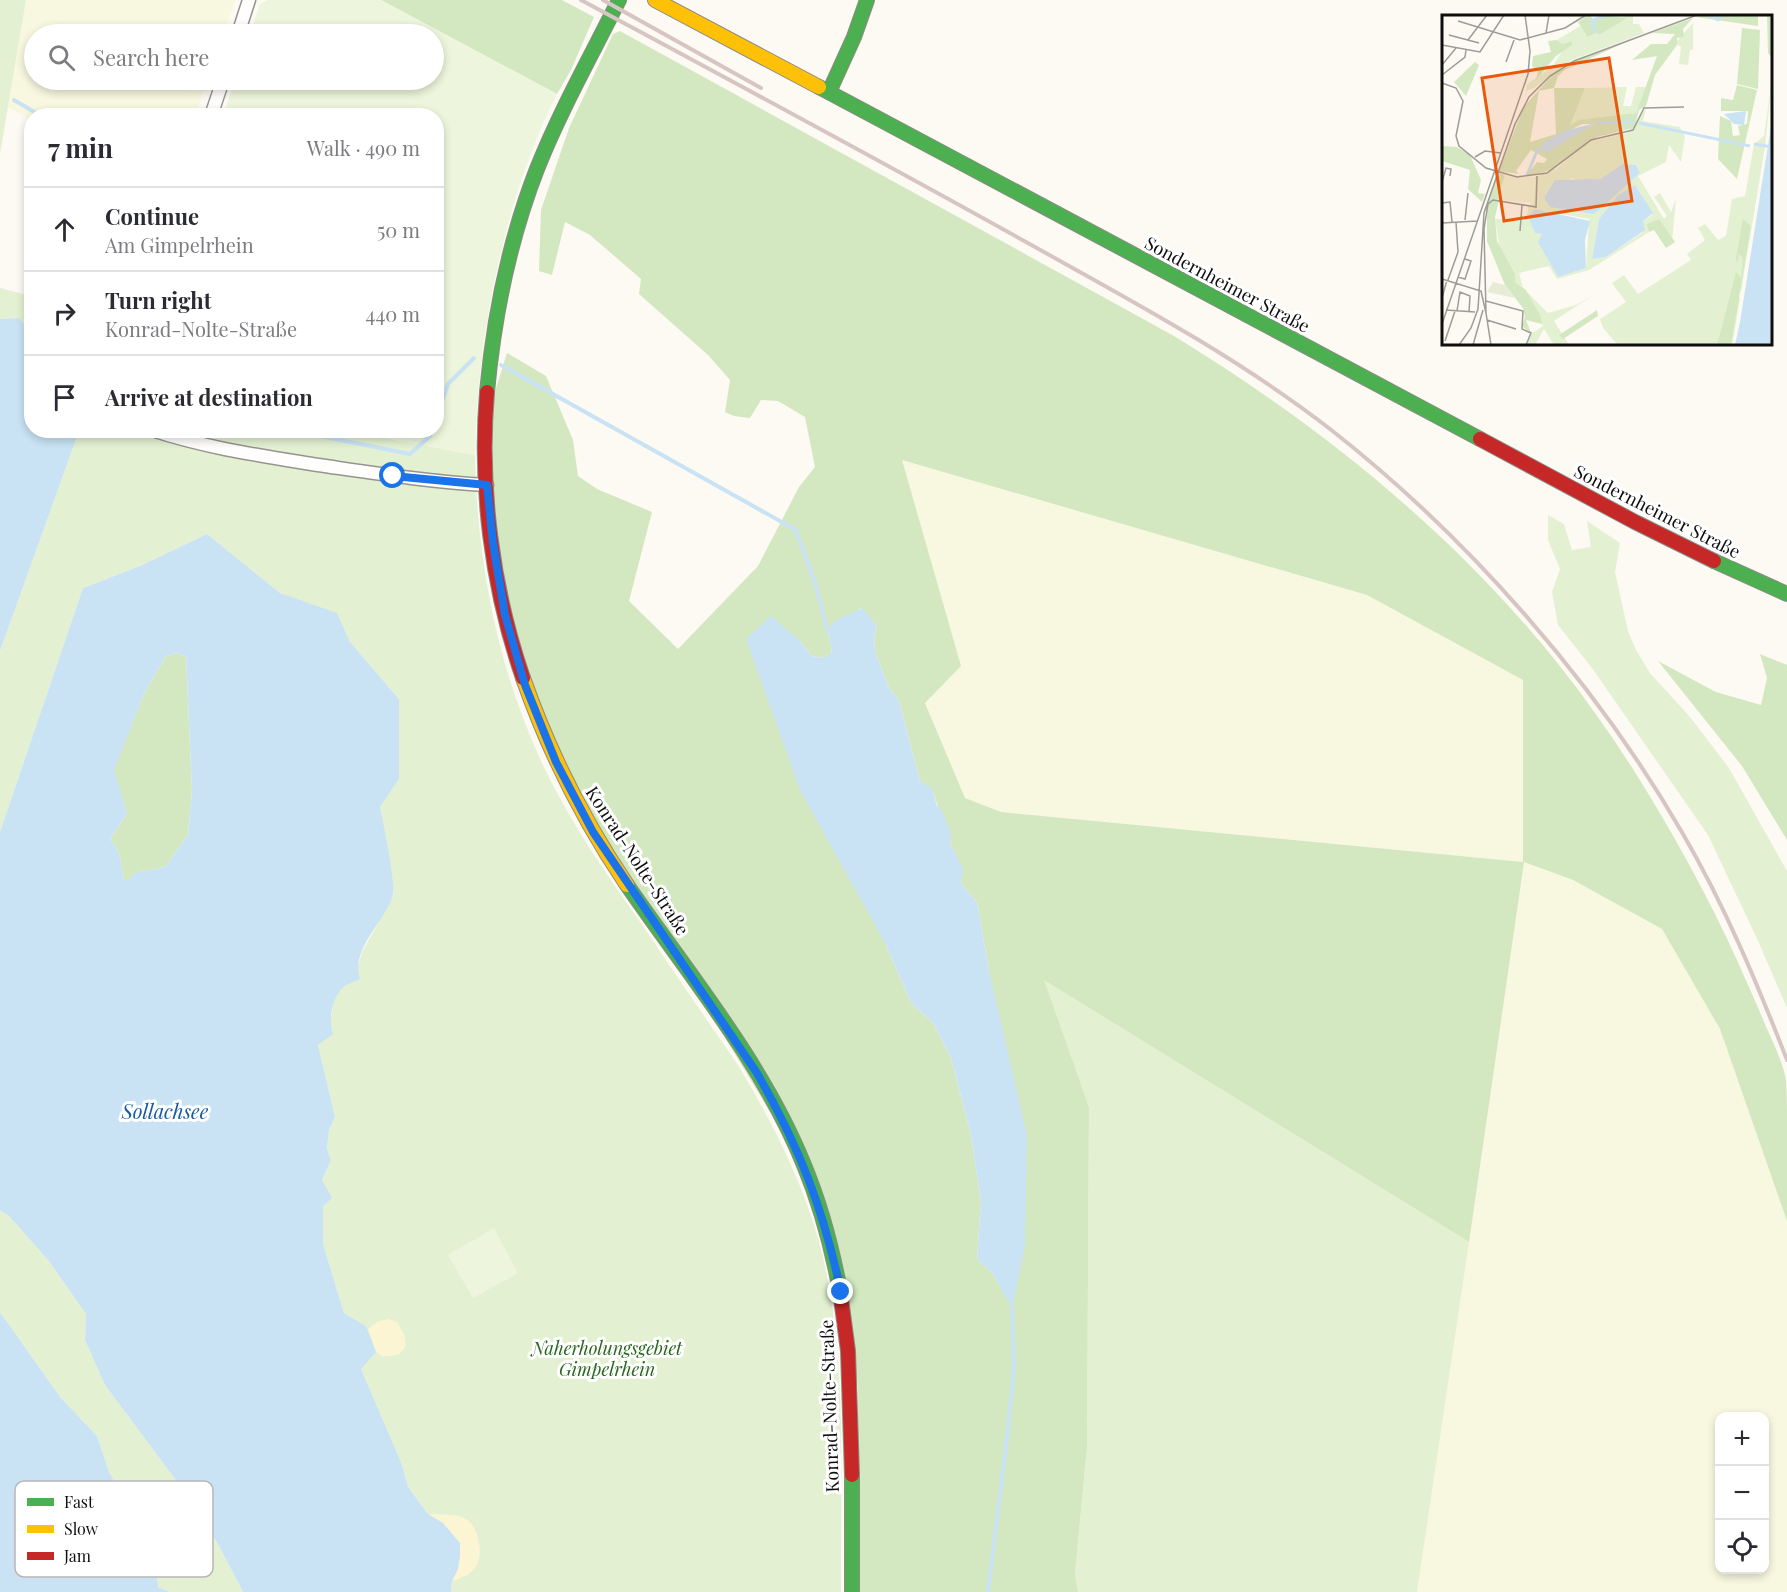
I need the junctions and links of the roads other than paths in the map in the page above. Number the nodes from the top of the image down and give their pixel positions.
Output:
1 (249, 0) edge
2 (619, 0) edge
3 (655, 0) edge
4 (867, 0) edge
5 (241, 24) edge
6 (220, 90) edge
7 (829, 92) junction
8 (214, 108) edge
9 (173, 438) edge
10 (487, 485) junction
11 (1787, 594) edge
12 (852, 1592) edge

1 - 5 street
2 - 10 street, Konrad-Nolte-Straße
3 - 7 street, Sondernheimer Straße
4 - 7 street
6 - 8 street
7 - 11 street, Sondernheimer Straße
9 - 10 street
10 - 12 street, Konrad-Nolte-Straße

